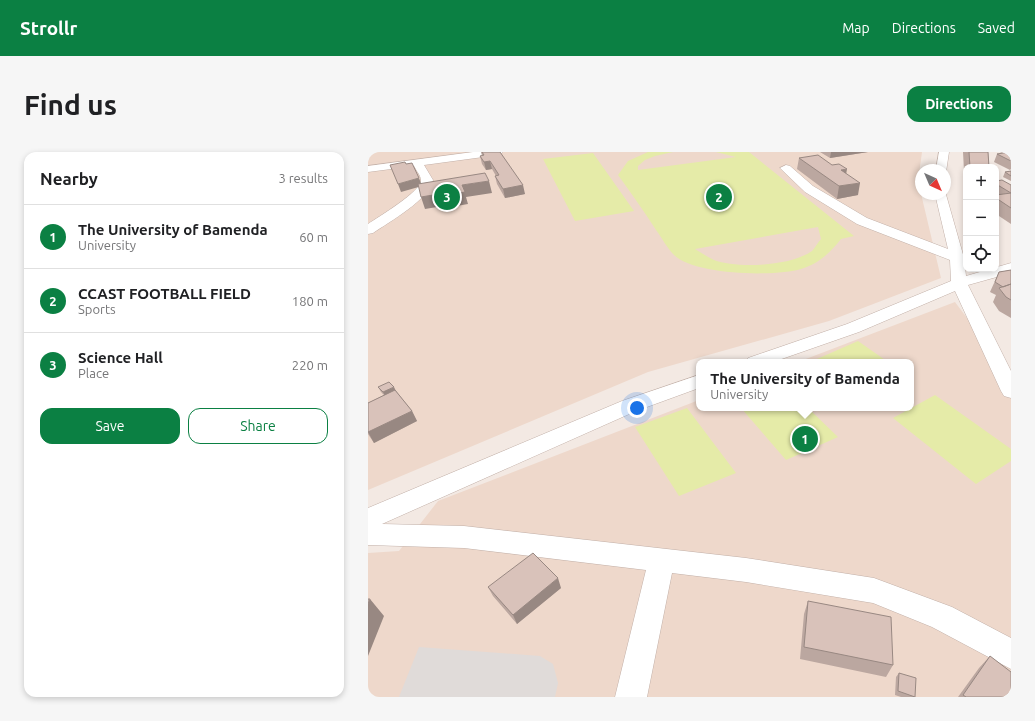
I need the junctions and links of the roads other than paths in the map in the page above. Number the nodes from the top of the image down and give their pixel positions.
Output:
1 (498, 152) edge
2 (944, 152) edge
3 (417, 162) junction
4 (943, 164) edge
5 (786, 168) dead end
6 (368, 169) edge
7 (943, 200) edge
8 (368, 230) edge
9 (958, 258) junction
10 (1011, 268) edge
11 (959, 283) junction
12 (764, 359) edge
13 (696, 382) edge
14 (1011, 391) edge
15 (368, 519) edge
16 (368, 534) edge
17 (661, 561) junction
18 (1011, 654) edge
19 (631, 697) edge

1 - 3 street
2 - 4 street
3 - 6 street
3 - 8 street
5 - 9 street
7 - 9 street
9 - 11 street
10 - 11 street
11 - 12 street
11 - 14 street
13 - 15 street
16 - 17 street
17 - 18 street
17 - 19 street

